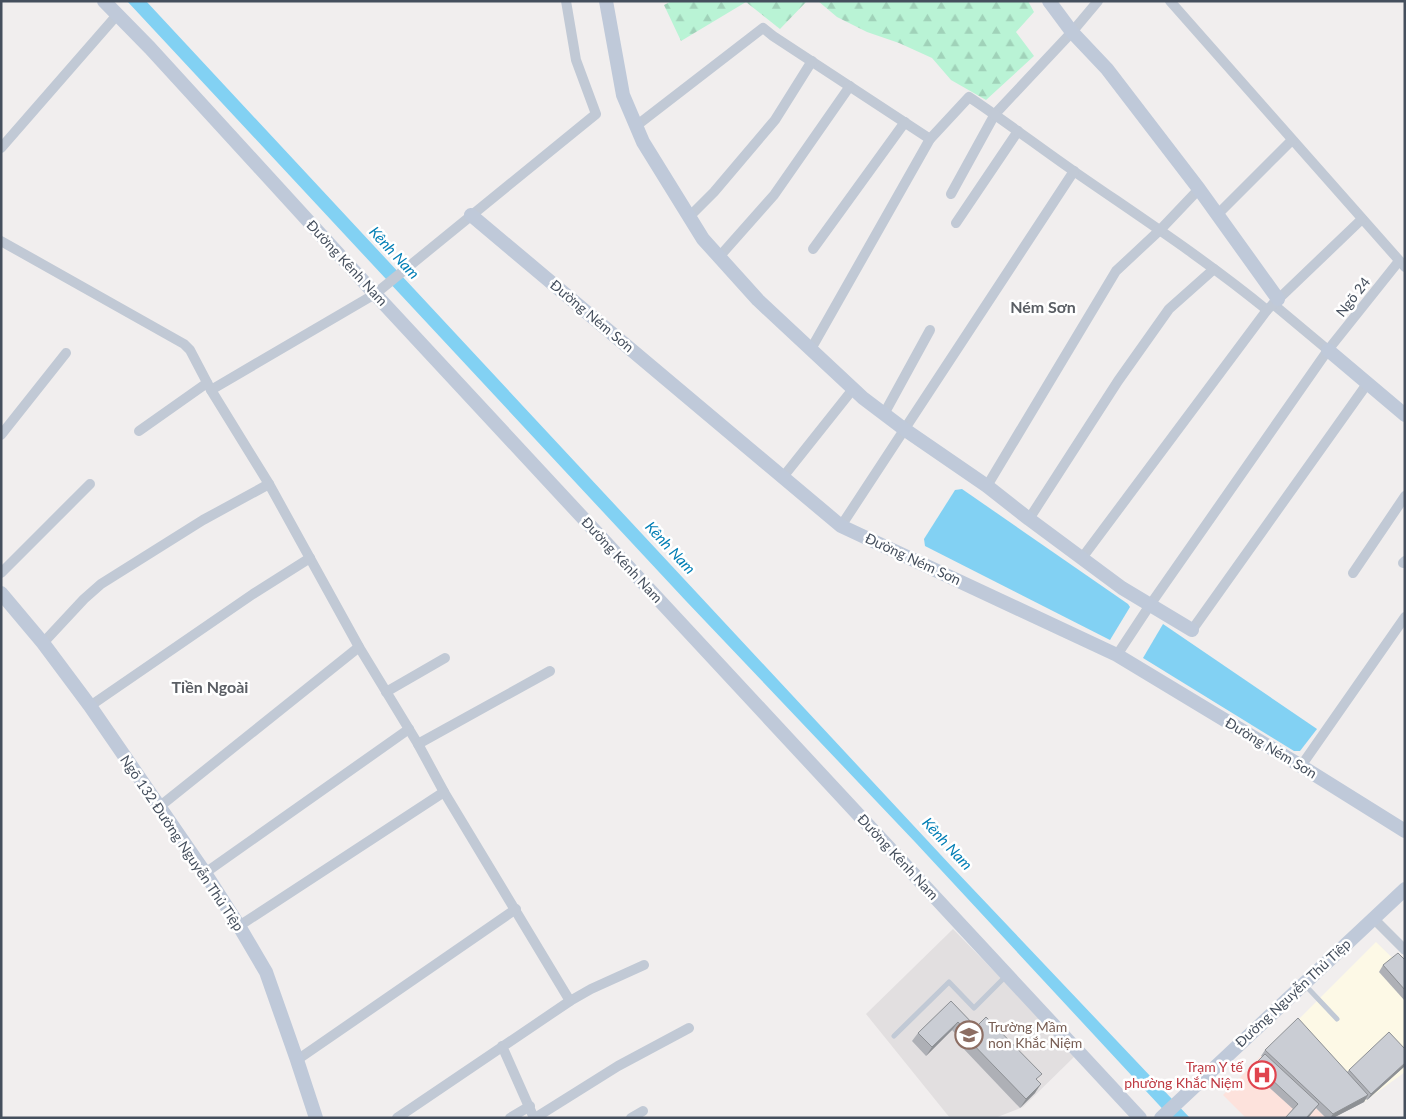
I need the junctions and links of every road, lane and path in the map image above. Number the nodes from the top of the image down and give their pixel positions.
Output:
1 (104, 1) edge
2 (566, 1) edge
3 (606, 1) edge
4 (1049, 1) edge
5 (1098, 1) edge
6 (1170, 1) edge
7 (117, 15) junction
8 (1072, 32) junction
9 (812, 61) junction
10 (850, 86) junction
11 (995, 114) junction
12 (905, 122) junction
13 (636, 126) junction
14 (1018, 131) junction
15 (930, 139) junction
16 (1292, 140) junction
17 (1, 148) edge
18 (1074, 171) junction
19 (1199, 189) junction
20 (951, 194) dead end
21 (472, 215) junction
22 (1218, 215) junction
23 (689, 217) junction
24 (1362, 219) junction
25 (956, 223) dead end
26 (1161, 229) junction
27 (1, 241) edge
28 (813, 249) dead end
29 (719, 257) junction
30 (1402, 264) edge
31 (1214, 269) junction
32 (376, 294) junction
33 (1273, 304) junction
34 (930, 330) dead end
35 (811, 349) junction
36 (1328, 350) junction
37 (66, 353) dead end
38 (1368, 384) junction
39 (209, 386) junction
40 (853, 389) junction
41 (884, 414) junction
42 (1405, 415) edge
43 (904, 429) junction
44 (139, 431) dead end
45 (1, 435) edge
46 (783, 477) junction
47 (90, 484) dead end
48 (269, 484) junction
49 (987, 486) junction
50 (1405, 496) edge
51 (1029, 519) junction
52 (842, 526) junction
53 (310, 558) junction
54 (1082, 558) junction
55 (1, 573) edge
56 (1353, 573) dead end
57 (1, 594) edge
58 (1150, 605) junction
59 (1405, 616) edge
60 (1192, 630) joint
61 (43, 643) junction
62 (359, 647) junction
63 (1117, 655) junction
64 (445, 658) dead end
65 (550, 671) dead end
66 (386, 692) junction
67 (90, 706) junction
68 (409, 729) junction
69 (418, 744) junction
70 (1301, 766) junction
71 (444, 792) junction
72 (159, 807) junction
73 (1405, 831) edge
74 (205, 873) junction
75 (1405, 890) edge
76 (516, 909) junction
77 (1373, 918) junction
78 (239, 926) junction
79 (1405, 950) edge
80 (644, 965) dead end
81 (1007, 975) junction
82 (1303, 984) junction
83 (570, 1000) junction
84 (1337, 1019) dead end
85 (689, 1028) dead end
86 (894, 1036) dead end
87 (502, 1046) junction
88 (298, 1060) junction
89 (530, 1106) junction
90 (643, 1111) dead end
91 (316, 1118) edge
92 (397, 1118) edge
93 (510, 1118) edge
94 (535, 1118) edge
95 (631, 1118) edge
96 (1140, 1118) edge
97 (1160, 1118) edge

1 - 7 street, Đường Kênh Nam
2 - 21 street
3 - 13 street
4 - 8 street
5 - 8 street
6 - 16 street
7 - 17 street
7 - 32 street, Đường Kênh Nam
8 - 11 street
8 - 19 street
9 - 10 street
9 - 13 street
9 - 23 street
10 - 12 street
10 - 29 street
11 - 14 street
11 - 15 street
11 - 20 street
12 - 15 street
12 - 28 street
13 - 23 street
14 - 18 street
14 - 25 street
15 - 35 street
16 - 22 street
16 - 24 street
18 - 26 street
18 - 43 street
19 - 22 street
19 - 26 street
21 - 32 street
21 - 46 street, Đường Ném Sơn
22 - 33 street
23 - 29 street
24 - 30 street
24 - 33 street
26 - 31 street
26 - 49 street
27 - 39 street
29 - 35 street
30 - 36 street, Ngõ 24
31 - 33 street
31 - 51 street
32 - 39 street
32 - 81 street, Đường Kênh Nam
33 - 36 street
33 - 54 street
34 - 41 street
35 - 40 street
36 - 38 street
36 - 58 street, Ngõ 24
37 - 45 street
38 - 42 street
38 - 60 street
39 - 44 street
39 - 48 street
40 - 41 street
40 - 46 street
41 - 43 street
43 - 49 street
43 - 52 street
46 - 52 street, Đường Ném Sơn
47 - 55 street
48 - 53 street
48 - 61 street
49 - 51 street
50 - 56 street
51 - 54 street
52 - 63 street, Đường Ném Sơn
53 - 62 street
53 - 67 street
54 - 58 street
57 - 61 street, Ngõ 132 Đường Nguyễn Thủ Tiệp
58 - 60 street
58 - 63 street, Ngõ 24
59 - 70 street
61 - 67 street, Ngõ 132 Đường Nguyễn Thủ Tiệp
62 - 66 street
62 - 72 street
63 - 70 street, Đường Ném Sơn
64 - 66 street
65 - 69 street
66 - 68 street
67 - 72 street, Ngõ 132 Đường Nguyễn Thủ Tiệp
68 - 69 street
68 - 74 street
69 - 71 street
70 - 73 street, Đường Ném Sơn
71 - 76 street
71 - 78 street
72 - 74 street, Ngõ 132 Đường Nguyễn Thủ Tiệp
74 - 78 street, Ngõ 132 Đường Nguyễn Thủ Tiệp
75 - 77 street, Đường Nguyễn Thủ Tiệp
76 - 83 street
76 - 88 street
77 - 79 street
77 - 82 street, Đường Nguyễn Thủ Tiệp
78 - 88 street, Ngõ 132 Đường Nguyễn Thủ Tiệp
80 - 83 street
81 - 86 lane
81 - 96 street, Đường Kênh Nam
82 - 84 lane
82 - 97 street, Đường Nguyễn Thủ Tiệp
83 - 87 street
85 - 94 street
87 - 89 street
87 - 92 street
88 - 91 street, Ngõ 132 Đường Nguyễn Thủ Tiệp
89 - 93 street
89 - 94 street
90 - 95 street

